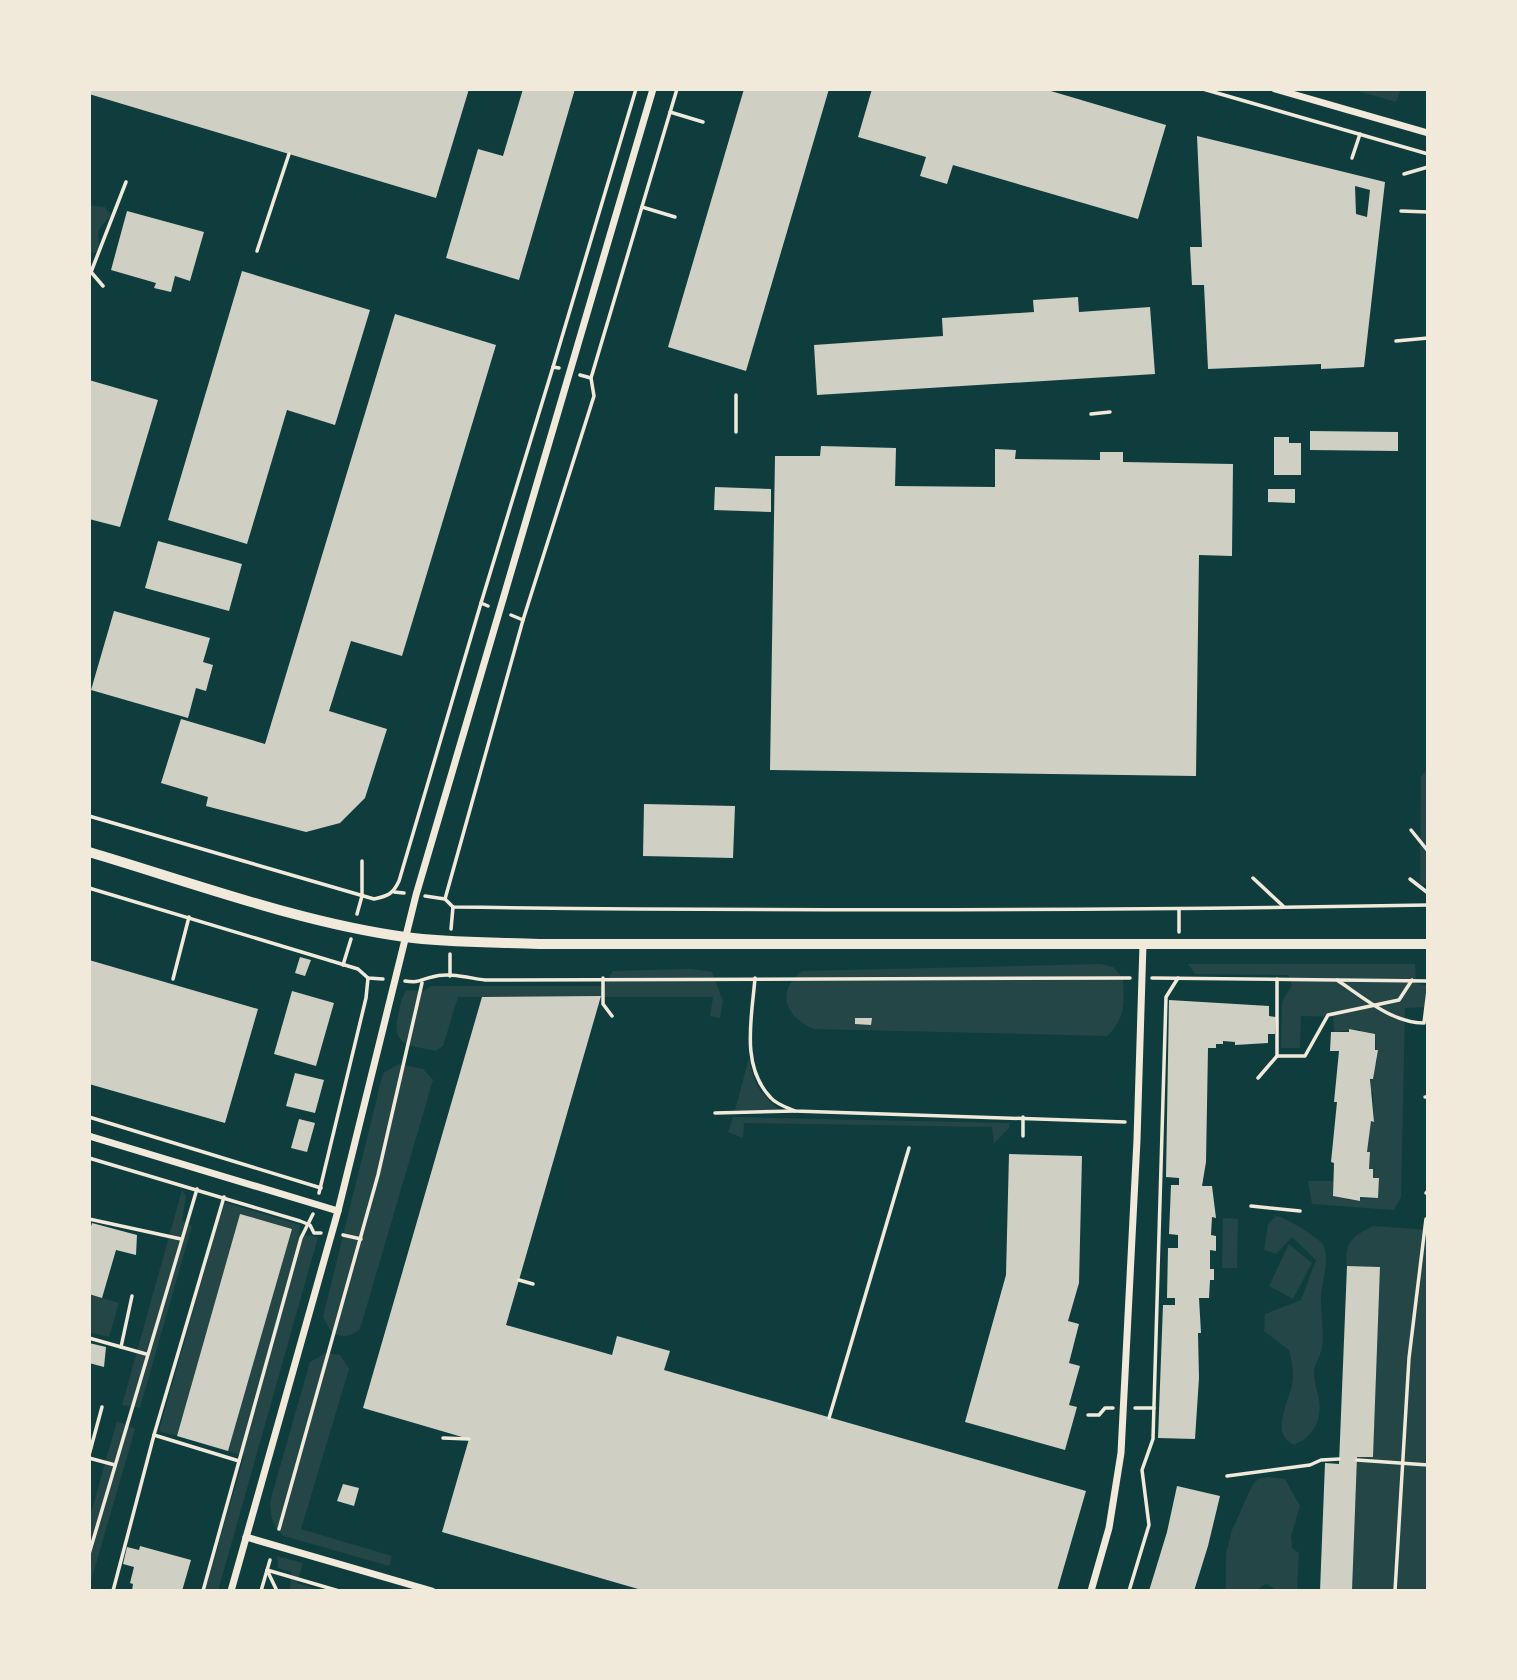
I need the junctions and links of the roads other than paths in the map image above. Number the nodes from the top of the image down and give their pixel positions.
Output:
1 (653, 89) edge
2 (1275, 89) edge
3 (1428, 133) edge
4 (89, 852) edge
5 (405, 937) junction
6 (1143, 944) junction
7 (1428, 944) edge
8 (89, 1136) edge
9 (338, 1211) junction
10 (246, 1537) junction
11 (231, 1591) edge
12 (432, 1591) edge
13 (1091, 1591) edge

1 - 5 street
2 - 3 street
4 - 5 street
5 - 6 street
5 - 9 street
6 - 7 street
6 - 13 street
8 - 9 street
9 - 10 street
10 - 11 street
10 - 12 street

